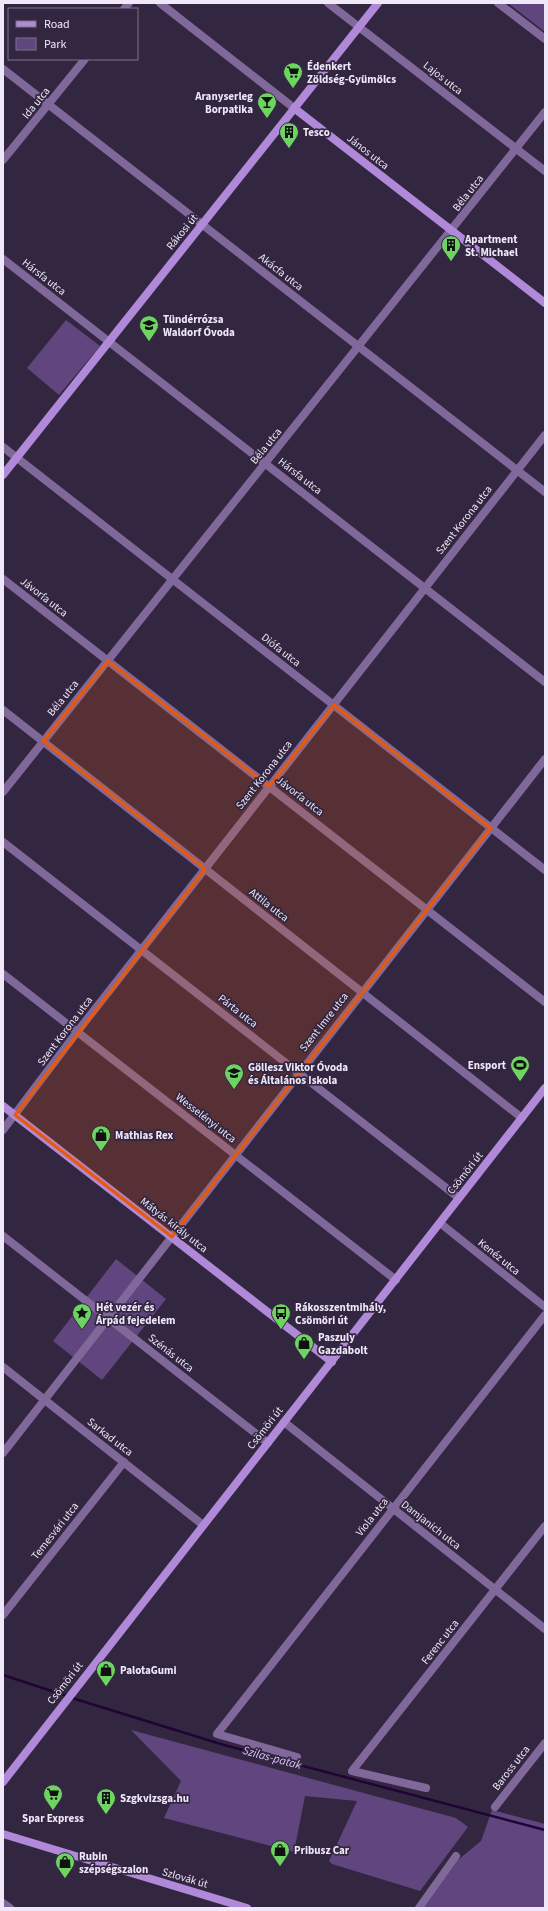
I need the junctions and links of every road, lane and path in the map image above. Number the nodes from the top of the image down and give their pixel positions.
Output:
1 (160, 3) edge
2 (328, 3) edge
3 (378, 3) edge
4 (498, 3) edge
5 (359, 27) junction
6 (545, 39) edge
7 (84, 60) edge
8 (3, 69) edge
9 (48, 105) junction
10 (294, 108) junction
11 (545, 112) edge
12 (516, 149) junction
13 (3, 160) edge
14 (545, 171) edge
15 (202, 225) junction
16 (452, 231) junction
17 (3, 259) edge
18 (545, 303) edge
19 (109, 341) junction
20 (359, 347) junction
21 (545, 435) edge
22 (3, 447) edge
23 (17, 458) junction
24 (265, 463) junction
25 (517, 470) junction
26 (3, 475) edge
27 (545, 492) edge
28 (3, 579) edge
29 (174, 580) junction
30 (426, 588) junction
31 (108, 661) junction
32 (545, 682) edge
33 (334, 705) junction
34 (3, 710) edge
35 (43, 742) junction
36 (545, 759) edge
37 (269, 786) junction
38 (3, 792) edge
39 (491, 828) junction
40 (3, 842) edge
41 (205, 869) junction
42 (545, 870) edge
43 (428, 910) junction
44 (142, 950) junction
45 (3, 974) edge
46 (362, 992) junction
47 (545, 1002) edge
48 (77, 1032) junction
49 (299, 1072) junction
50 (545, 1088) edge
51 (3, 1106) edge
52 (15, 1115) junction
53 (522, 1118) junction
54 (3, 1130) edge
55 (235, 1155) junction
56 (459, 1198) junction
57 (440, 1223) junction
58 (3, 1236) edge
59 (172, 1237) junction
60 (396, 1280) junction
61 (545, 1307) edge
62 (545, 1315) edge
63 (107, 1318) junction
64 (332, 1362) junction
65 (3, 1367) edge
66 (44, 1400) junction
67 (284, 1422) junction
68 (268, 1443) junction
69 (3, 1453) edge
70 (124, 1462) junction
71 (392, 1508) junction
72 (203, 1525) junction
73 (545, 1526) edge
74 (495, 1590) junction
75 (3, 1615) edge
76 (545, 1629) edge
77 (545, 1743) edge
78 (297, 1756) dead end
79 (3, 1782) edge
80 (426, 1788) dead end
81 (495, 1807) dead end
82 (3, 1834) edge
83 (456, 1856) dead end
84 (3, 1903) edge
85 (10, 1908) edge
86 (247, 1908) edge
87 (419, 1908) edge

1 - 10 street, János utca
2 - 5 street, Lajos utca
3 - 5 main road, Rákosi út
4 - 6 street
5 - 10 main road, Rákosi út
5 - 12 street, Lajos utca
7 - 9 street, Ida utca
8 - 9 street, Akácfa utca
9 - 13 street, Ida utca
9 - 15 street, Akácfa utca
10 - 15 main road, Rákosi út
10 - 16 main road, János utca
11 - 12 street, Béla utca
12 - 14 street, Lajos utca
12 - 16 street, Béla utca
15 - 19 main road, Rákosi út
15 - 20 street, Akácfa utca
16 - 18 main road, János utca
16 - 20 street, Béla utca
17 - 19 street, Hársfa utca
19 - 23 main road, Rákosi út
19 - 24 street, Hársfa utca
20 - 24 street, Béla utca
20 - 25 street, Akácfa utca
21 - 25 street, Szent Korona utca
22 - 23 street, Diófa utca
23 - 26 main road, Rákosi út
23 - 29 street, Diófa utca
24 - 29 street, Béla utca
24 - 30 street, Hársfa utca
25 - 27 street, Akácfa utca
25 - 30 street, Szent Korona utca
28 - 31 street, Jávorfa utca
29 - 31 street, Béla utca
29 - 33 street, Diófa utca
30 - 32 street, Hársfa utca
30 - 33 street, Szent Korona utca
31 - 35 street, Béla utca
31 - 37 street, Jávorfa utca
33 - 37 street, Szent Korona utca
33 - 39 street, Diófa utca
34 - 35 street, Attila utca
35 - 38 street, Béla utca
35 - 41 street, Attila utca
36 - 39 street, Szent Imre utca
37 - 41 street, Szent Korona utca
37 - 43 street, Jávorfa utca
39 - 42 street, Diófa utca
39 - 43 street, Szent Imre utca
40 - 44 street, Párta utca
41 - 44 street, Szent Korona utca
41 - 46 street, Attila utca
43 - 46 street, Szent Imre utca
43 - 47 street, Jávorfa utca
44 - 48 street, Szent Korona utca
44 - 49 street, Párta utca
45 - 48 street, Wesselényi utca
46 - 49 street, Szent Imre utca
46 - 53 street, Attila utca
48 - 52 street, Szent Korona utca
48 - 55 street, Wesselényi utca
49 - 55 street, Szent Imre utca
49 - 56 street, Párta utca
50 - 53 main road, Csömöri út
51 - 52 main road, Mátyás király utca
52 - 54 street, Szent Korona utca
52 - 59 main road, Mátyás király utca
53 - 56 main road, Csömöri út
55 - 59 street, Szent Imre utca
55 - 60 street, Wesselényi utca
56 - 57 main road, Csömöri út
57 - 60 main road, Csömöri út
57 - 61 street, Kenéz utca
58 - 63 street, Szénás utca
59 - 63 street, Szent Imre utca
59 - 64 main road, Mátyás király utca
60 - 64 main road, Csömöri út
62 - 71 street, Viola utca
63 - 66 street, Szent Imre utca
63 - 68 street, Szénás utca
64 - 67 main road, Csömöri út
65 - 66 street, Sarkad utca
66 - 69 street
66 - 70 street, Sarkad utca
67 - 68 main road, Csömöri út
67 - 71 street, Damjanich utca
68 - 72 main road, Csömöri út
70 - 72 street, Sarkad utca
70 - 75 street, Temesvári utca
71 - 74 street, Damjanich utca
71 - 78 street, Viola utca
72 - 79 main road, Csömöri út
73 - 74 street, Ferenc utca
74 - 76 street, Damjanich utca
74 - 80 street, Ferenc utca
77 - 81 street, Baross utca
82 - 86 main road, Szlovák út
83 - 87 street
84 - 85 street

